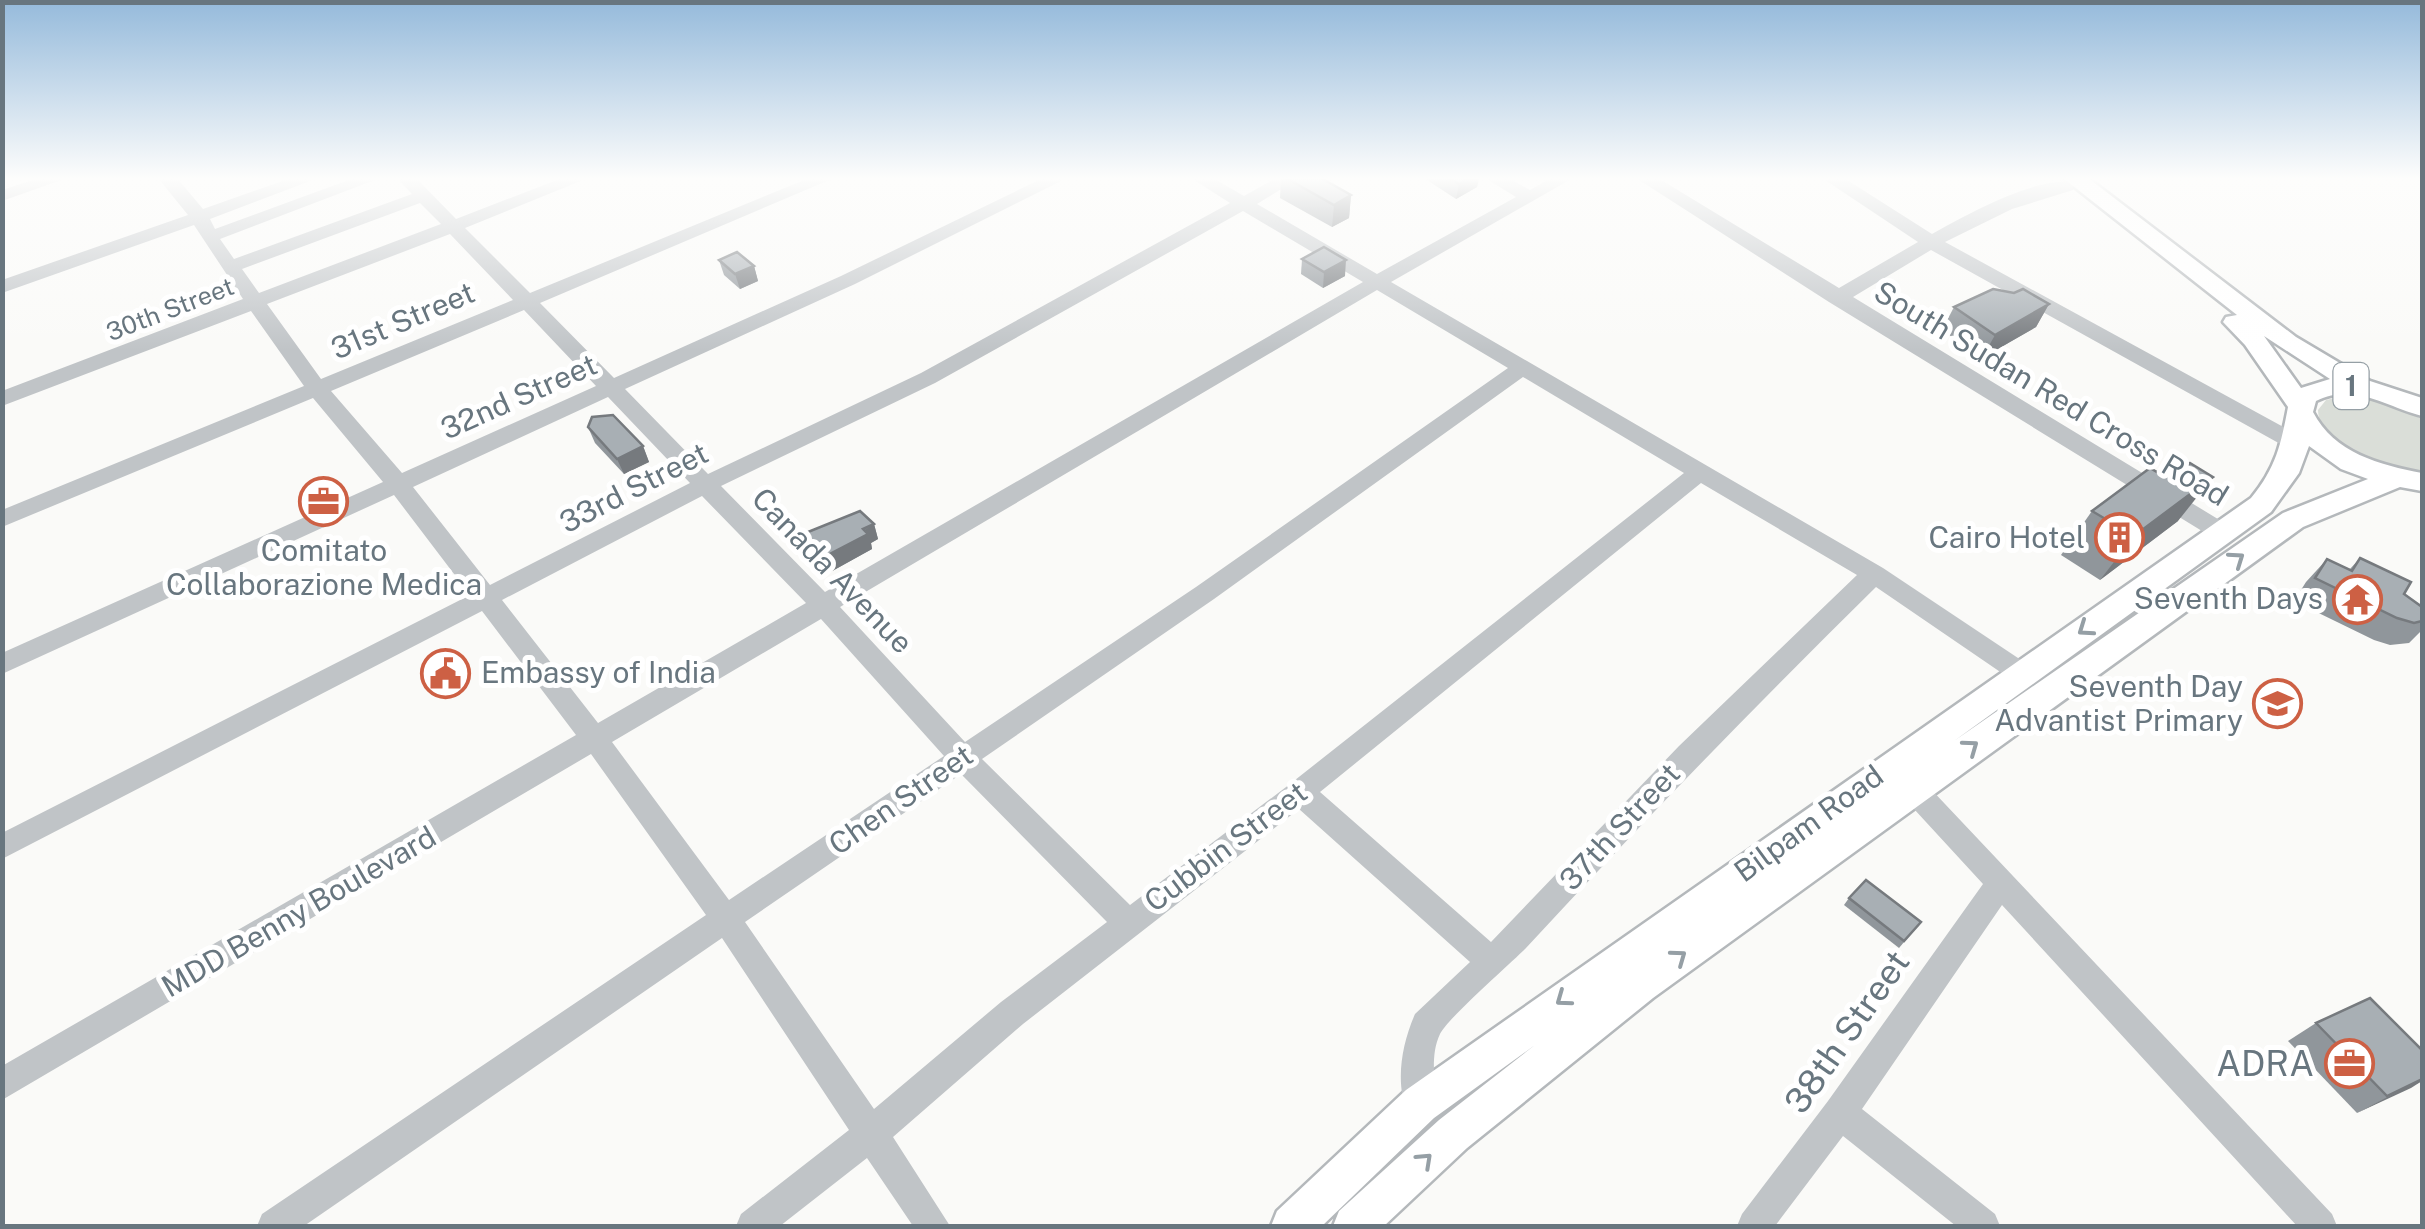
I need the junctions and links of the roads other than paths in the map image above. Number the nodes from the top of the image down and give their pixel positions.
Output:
1 (208, 235) edge
2 (229, 235) edge
3 (237, 235) edge
4 (247, 235) edge
5 (433, 235) edge
6 (459, 235) edge
7 (687, 235) edge
8 (940, 235) edge
9 (1184, 235) edge
10 (1297, 235) edge
11 (1461, 235) edge
12 (1736, 235) edge
13 (1920, 235) edge
14 (1941, 235) edge
15 (2132, 235) edge
16 (2141, 235) edge
17 (1929, 241) junction
18 (215, 245) junction
19 (1377, 282) junction
20 (2, 287) edge
21 (1836, 298) junction
22 (525, 302) junction
23 (256, 304) junction
24 (1524, 368) junction
25 (2422, 382) edge
26 (609, 389) junction
27 (2369, 389) junction
28 (318, 390) junction
29 (2, 399) edge
30 (2422, 408) edge
31 (2300, 409) junction
32 (2299, 445) junction
33 (1700, 471) junction
34 (2410, 480) edge
35 (704, 484) junction
36 (399, 485) junction
37 (2, 519) edge
38 (2223, 533) junction
39 (1874, 574) junction
40 (485, 599) junction
41 (822, 604) junction
42 (2, 664) edge
43 (2021, 673) junction
44 (594, 739) junction
45 (962, 757) junction
46 (1902, 777) junction
47 (1300, 792) junction
48 (2, 847) edge
49 (2001, 882) junction
50 (726, 919) junction
51 (1127, 922) junction
52 (1492, 962) junction
53 (2, 1084) edge
54 (1420, 1104) junction
55 (1840, 1113) junction
56 (870, 1134) junction
57 (274, 1226) edge
58 (753, 1226) edge
59 (933, 1226) edge
60 (1292, 1226) edge
61 (1354, 1226) edge
62 (1754, 1226) edge
63 (1984, 1226) edge
64 (2320, 1226) edge

1 - 18 street
2 - 18 street
3 - 18 street
4 - 18 street
5 - 23 street, 30th Street
6 - 22 street, Canada Avenue
7 - 22 street, 31st Street
8 - 26 street, 32nd Street
9 - 35 street, 33rd Street
10 - 19 street
11 - 19 street, MDD Benny Boulevard
12 - 21 street, South Sudan Red Cross Road
13 - 17 street
14 - 17 street
15 - 31 main road
16 - 27 main road
17 - 21 street
17 - 32 street
18 - 20 street
18 - 23 street
19 - 24 street
19 - 41 street, MDD Benny Boulevard
21 - 38 street, South Sudan Red Cross Road
22 - 26 street, Canada Avenue
22 - 28 street, 31st Street
23 - 28 street
23 - 29 street, 30th Street
24 - 33 street
24 - 45 street, Chen Street
25 - 27 main road, 1
26 - 35 street, Canada Avenue
26 - 36 street, 32nd Street
27 - 30 main road, 1
27 - 31 main road, 1
28 - 36 street
28 - 37 street, 31st Street
31 - 32 main road, Bilpam Road
31 - 34 main road, 1
32 - 38 main road, Bilpam Road
33 - 39 street
33 - 47 street, Cubbin Street
46 -> 34 main road, Bilpam Road
35 - 40 street, 33rd Street
35 - 41 street, Canada Avenue
36 - 40 street
36 - 42 street, 32nd Street
38 -> 43 main road, Bilpam Road
39 - 43 street
39 - 52 street, 37th Street
40 - 44 street
40 - 48 street, 33rd Street
41 - 44 street, MDD Benny Boulevard
41 - 45 street, Canada Avenue
43 - 46 main road, Bilpam Road
44 - 50 street
44 - 53 street, MDD Benny Boulevard
45 - 50 street, Chen Street
45 - 51 street, Canada Avenue
46 - 49 street
46 -> 54 main road, Bilpam Road
61 -> 46 main road, Bilpam Road
47 - 51 street, Cubbin Street
47 - 52 street
49 - 55 street, 38th Street
49 - 64 street
50 - 56 street
50 - 57 street, Chen Street
51 - 56 street, Cubbin Street
52 - 54 street, 37th Street
54 - 60 main road, Bilpam Road
55 - 62 street, 38th Street
55 - 63 street
56 - 58 street, Cubbin Street
56 - 59 street

